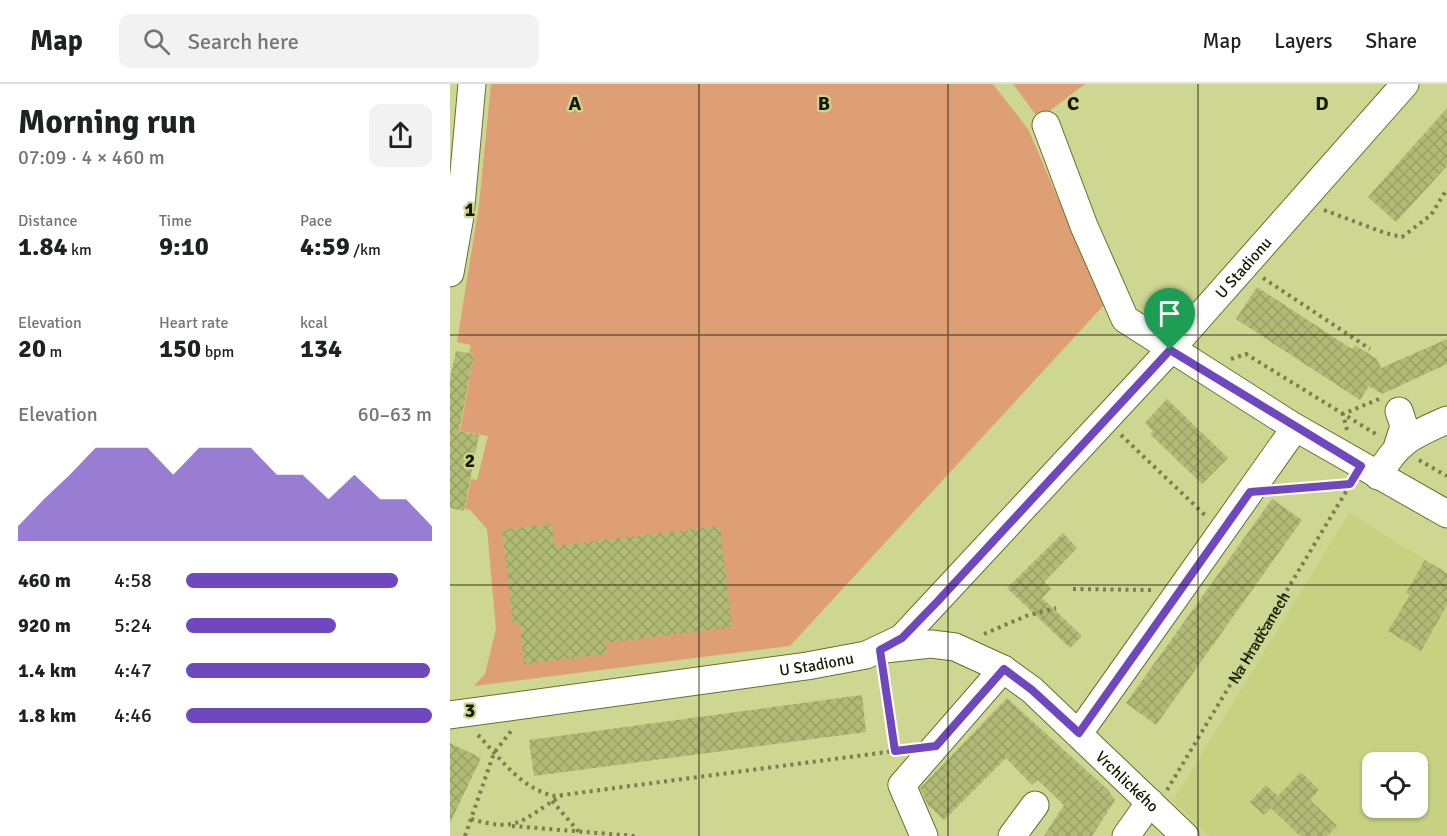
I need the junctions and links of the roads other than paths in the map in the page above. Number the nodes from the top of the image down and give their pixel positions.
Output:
1 (472, 84) edge
2 (1405, 84) edge
3 (1046, 125) dead end
4 (450, 273) edge
5 (1170, 350) junction
6 (1392, 404) road end
7 (1447, 420) edge
8 (1295, 428) junction
9 (1397, 448) junction
10 (1363, 475) junction
11 (1447, 514) edge
12 (880, 650) junction
13 (1004, 669) junction
14 (450, 715) edge
15 (1079, 733) junction
16 (1035, 805) dead end
17 (1153, 806) junction
18 (924, 836) edge
19 (1012, 836) edge
20 (1126, 836) edge
21 (1185, 836) edge

1 - 4 street
2 - 5 street, U Stadionu
3 - 5 street
5 - 8 street
5 - 12 street, U Stadionu
6 - 9 street
7 - 9 street
8 - 10 street
8 - 15 street
9 - 10 street
10 - 11 street
12 - 13 street, Vrchlického
12 - 14 street, U Stadionu
13 - 15 street, Vrchlického
13 - 18 street
15 - 17 street, Vrchlického
16 - 19 street
17 - 20 street
17 - 21 street, Vrchlického

